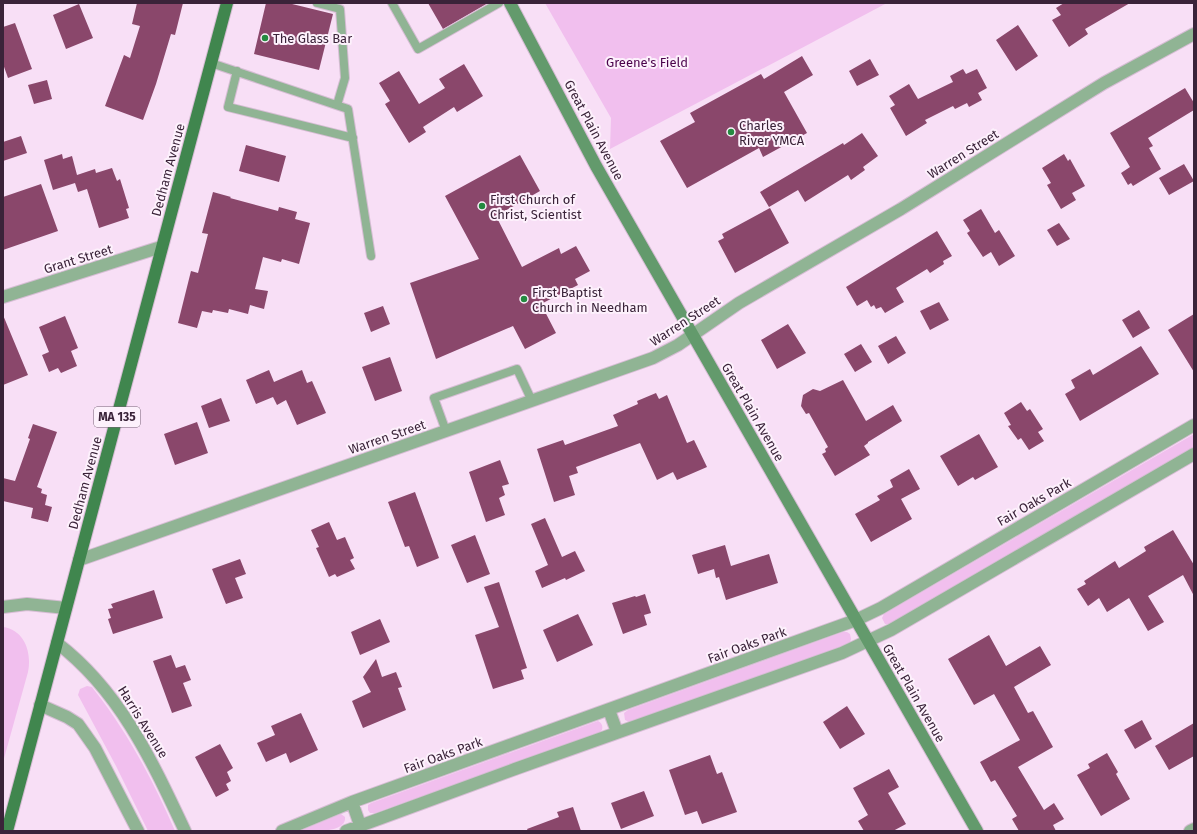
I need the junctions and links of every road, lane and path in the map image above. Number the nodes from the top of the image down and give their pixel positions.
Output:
1 (227, 3) edge
2 (317, 3) edge
3 (392, 3) edge
4 (499, 3) edge
5 (510, 3) edge
6 (1194, 34) edge
7 (211, 63) junction
8 (237, 72) junction
9 (337, 105) junction
10 (353, 138) junction
11 (162, 247) junction
12 (371, 256) dead end
13 (3, 297) edge
14 (693, 335) junction
15 (532, 401) junction
16 (1194, 425) edge
17 (446, 431) junction
18 (1194, 454) edge
19 (79, 560) junction
20 (3, 607) edge
21 (66, 608) junction
22 (856, 620) junction
23 (868, 642) junction
24 (57, 643) junction
25 (40, 705) junction
26 (609, 710) junction
27 (617, 732) junction
28 (352, 802) junction
29 (360, 825) junction
30 (1194, 829) edge
31 (7, 831) edge
32 (138, 831) edge
33 (185, 831) edge
34 (282, 831) edge
35 (346, 831) edge
36 (977, 831) edge
37 (1190, 831) edge

1 - 7 main road, Dedham Avenue / MA 135
2 - 9 lane
3 - 4 lane
5 - 14 main road, Great Plain Avenue
6 - 14 street, Warren Street
7 - 8 lane
7 - 11 main road, Dedham Avenue / MA 135
8 - 9 lane
8 - 10 lane
9 - 10 lane
10 - 12 lane
11 - 13 street, Grant Street
11 - 19 main road, Dedham Avenue / MA 135
14 - 15 street, Warren Street
14 - 22 main road, Great Plain Avenue
15 - 17 street, Warren Street
15 - 17 lane
16 - 22 street, Fair Oaks Park
17 - 19 street, Warren Street
18 - 23 street
19 - 21 main road, Dedham Avenue / MA 135
20 - 21 street
21 - 24 main road, Dedham Avenue / MA 135
22 - 23 main road, Great Plain Avenue
22 - 26 street, Fair Oaks Park
23 - 27 street
23 - 36 main road, Great Plain Avenue
24 - 25 main road, Dedham Avenue / MA 135
24 - 33 street, Harris Avenue
25 - 31 main road, Dedham Avenue / MA 135
25 - 32 street
26 - 27 street
26 - 28 street, Fair Oaks Park
27 - 29 street
28 - 29 street
28 - 34 street, Fair Oaks Park
29 - 35 street
30 - 37 street

